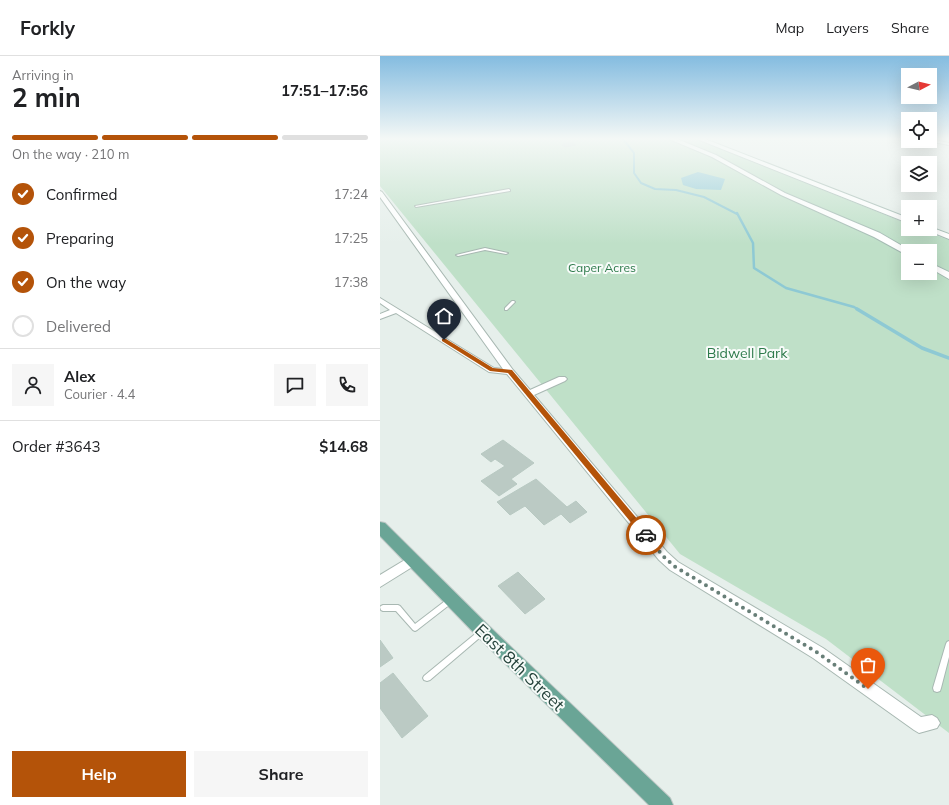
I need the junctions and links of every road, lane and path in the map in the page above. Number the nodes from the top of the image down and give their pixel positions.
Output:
1 (747, 174) edge
2 (789, 174) edge
3 (509, 190) dead end
4 (382, 197) edge
5 (416, 206) dead end
6 (901, 218) edge
7 (937, 232) edge
8 (949, 237) edge
9 (901, 248) edge
10 (506, 253) dead end
11 (458, 255) dead end
12 (937, 269) edge
13 (949, 276) edge
14 (380, 300) edge
15 (513, 302) dead end
16 (506, 309) dead end
17 (396, 310) junction
18 (380, 317) edge
19 (510, 372) junction
20 (562, 379) dead end
21 (528, 394) junction
22 (382, 533) edge
23 (413, 560) junction
24 (380, 582) edge
25 (451, 599) junction
26 (381, 607) edge
27 (483, 631) junction
28 (949, 644) edge
29 (427, 678) dead end
30 (937, 688) dead end
31 (932, 723) dead end
32 (663, 805) edge

1 - 9 street
2 - 6 street
3 - 5 lane
4 - 19 street
7 - 8 street
10 - 11 lane
12 - 13 street
14 - 17 street
15 - 16 lane
17 - 18 street
17 - 19 street
19 - 21 street
20 - 21 street
21 - 31 street
22 - 23 main road, East 8th Street
23 - 24 street
23 - 25 main road, East 8th Street
25 - 26 lane
25 - 27 main road, East 8th Street
27 - 29 lane
27 - 32 main road, East 8th Street
28 - 30 lane

